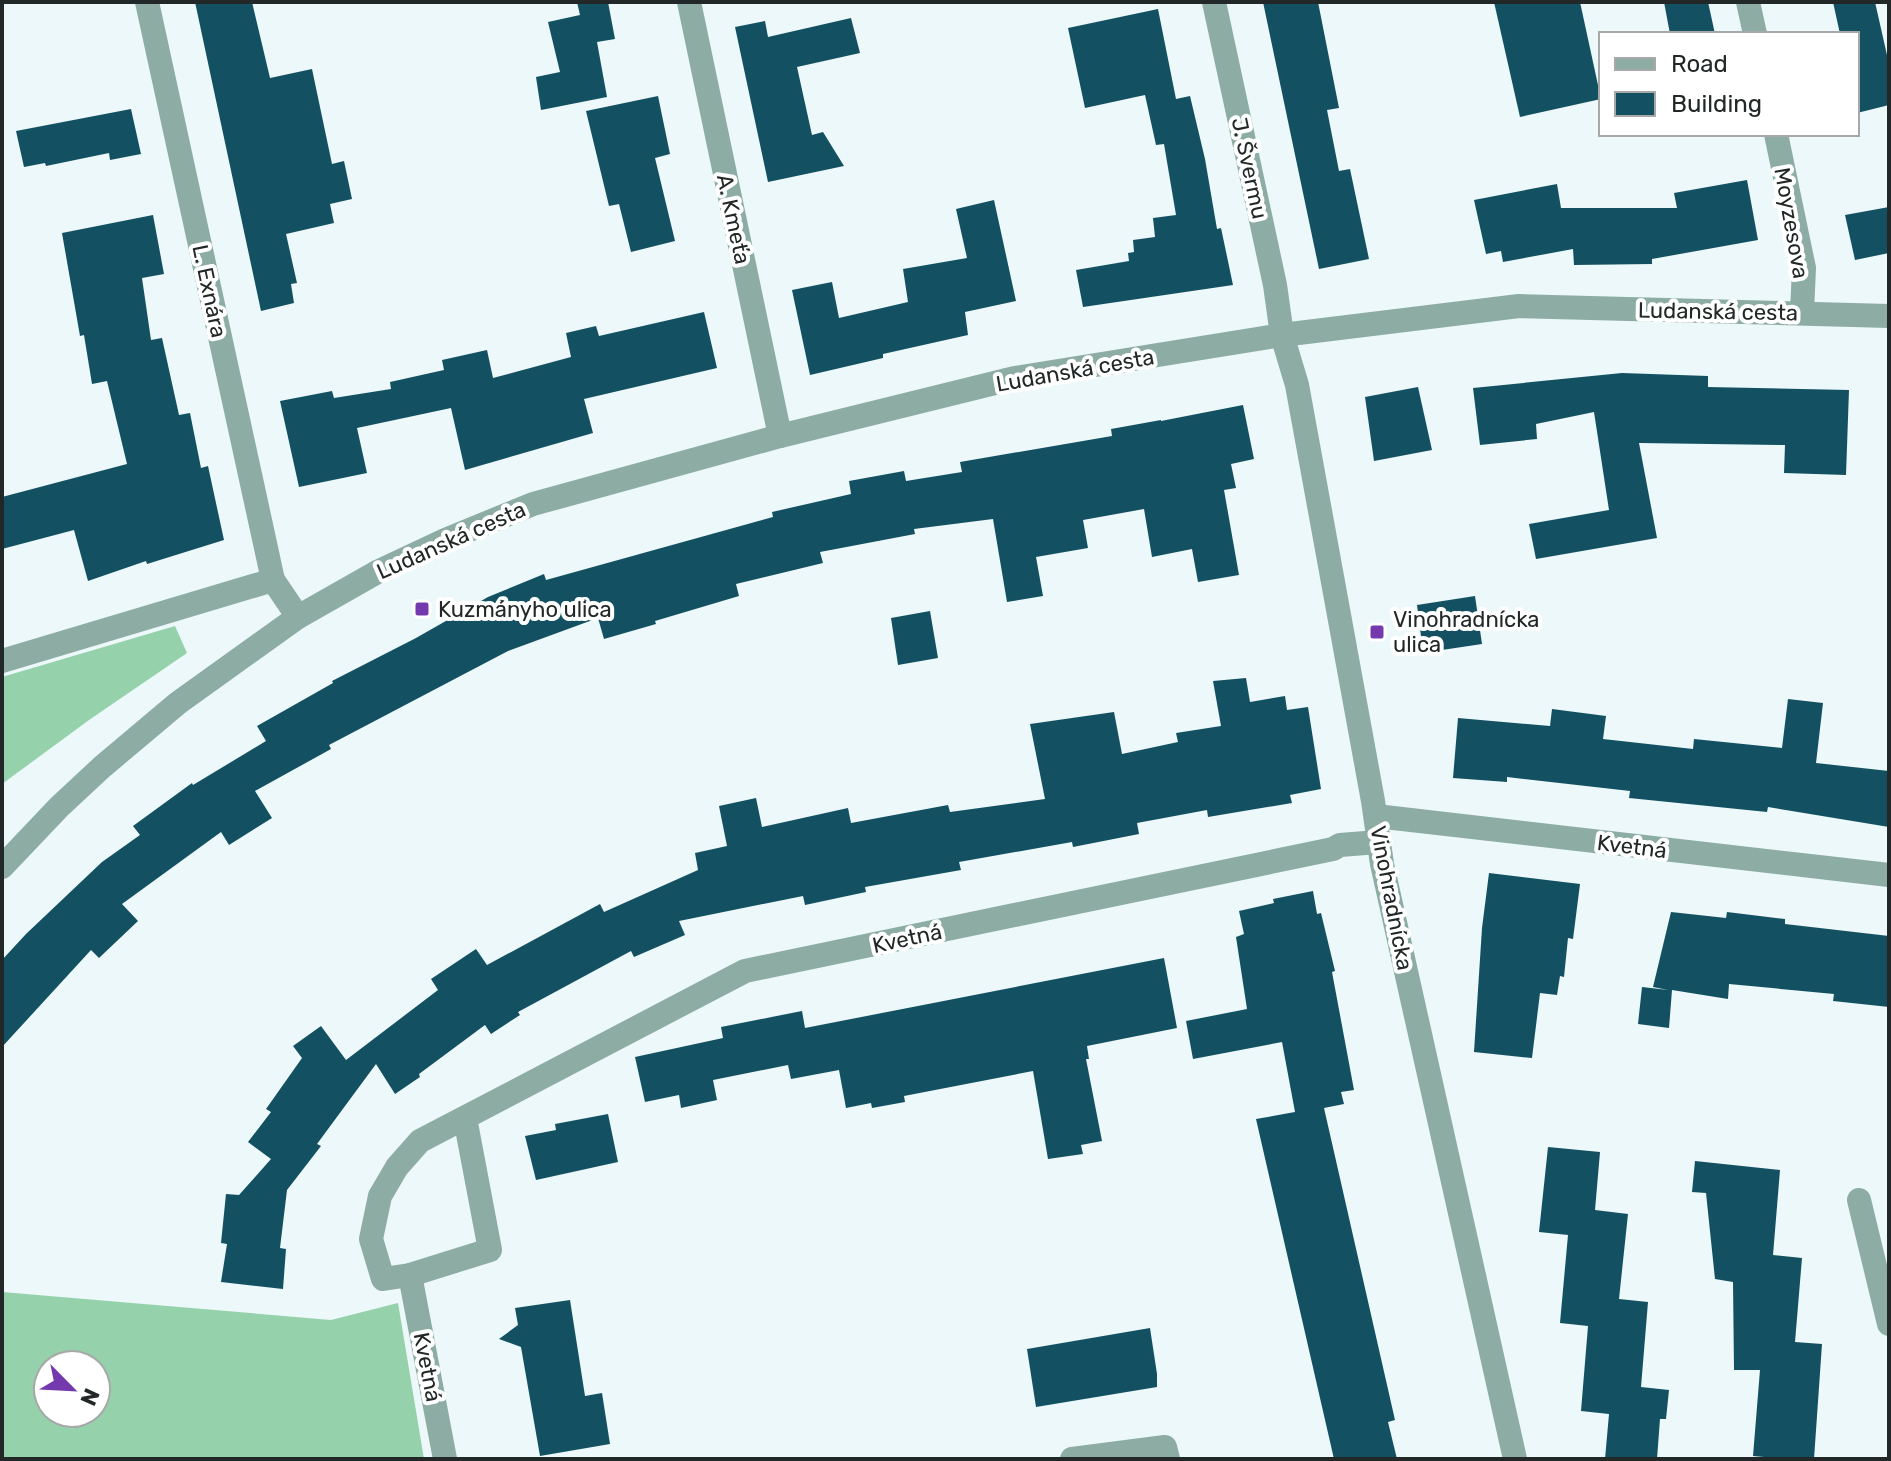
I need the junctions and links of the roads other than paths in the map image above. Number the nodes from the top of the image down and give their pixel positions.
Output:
1 (147, 2) edge
2 (689, 2) edge
3 (1214, 2) edge
4 (1748, 2) edge
5 (1755, 32) edge
6 (1776, 136) edge
7 (1802, 312) junction
8 (1889, 316) edge
9 (1282, 335) junction
10 (780, 436) junction
11 (273, 580) junction
12 (298, 617) junction
13 (2, 661) edge
14 (1376, 816) junction
15 (1378, 842) junction
16 (2, 867) edge
17 (1889, 875) edge
18 (465, 1118) junction
19 (1859, 1200) dead end
20 (410, 1275) junction
21 (1889, 1324) edge
22 (445, 1459) edge
23 (1072, 1459) edge
24 (1168, 1459) edge
25 (1515, 1459) edge

1 - 11 street, L. Exnára
2 - 10 street, A. Kmeťa
3 - 9 street, J. Švermu
4 - 5 street
6 - 7 street, Moyzesova
7 - 8 street, Ludanská cesta
7 - 9 street, Ludanská cesta
9 - 10 street, Ludanská cesta
9 - 14 street, Vinohradnícka
10 - 12 street, Ludanská cesta
11 - 12 street
11 - 13 street
12 - 16 street, Ludanská cesta
14 - 15 street, Vinohradnícka
14 - 17 street, Kvetná
15 - 18 street, Kvetná
15 - 25 street, Vinohradnícka
18 - 20 street
18 - 20 street, Kvetná
19 - 21 street
20 - 22 street, Kvetná
23 - 24 street

